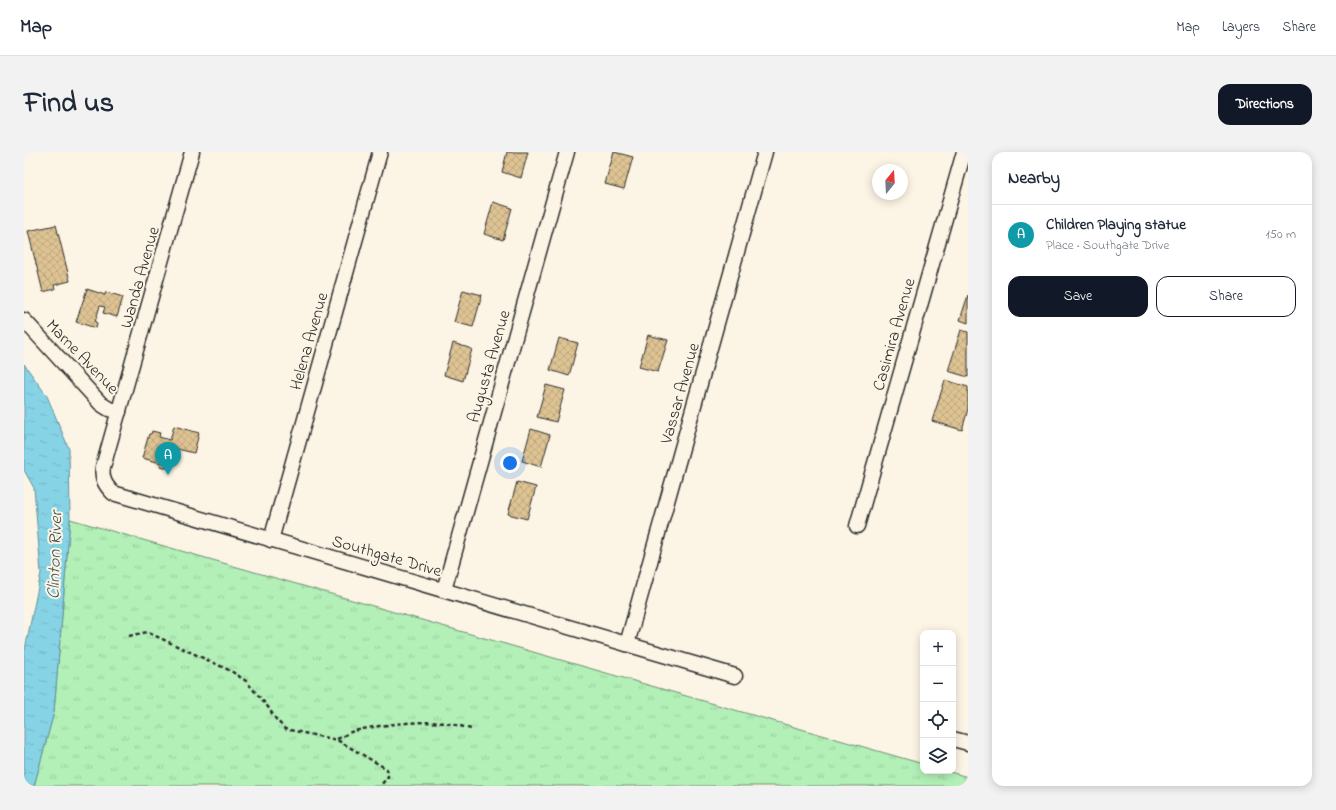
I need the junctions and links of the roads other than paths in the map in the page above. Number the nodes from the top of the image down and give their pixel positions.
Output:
1 (192, 152) edge
2 (380, 152) edge
3 (567, 152) edge
4 (765, 152) edge
5 (964, 152) edge
6 (24, 320) edge
7 (119, 412) junction
8 (857, 526) dead end
9 (271, 540) junction
10 (444, 590) junction
11 (627, 644) junction
12 (735, 676) dead end
13 (956, 740) edge
14 (968, 743) edge

1 - 7 street, Wanda Avenue
2 - 9 street, Helena Avenue
3 - 10 street, Augusta Avenue
4 - 11 street, Vassar Avenue
5 - 8 street, Casimira Avenue
6 - 7 street, Marne Avenue
7 - 9 street, Southgate Drive
9 - 10 street, Southgate Drive
10 - 11 street, Southgate Drive
11 - 12 street, Southgate Drive
13 - 14 street

